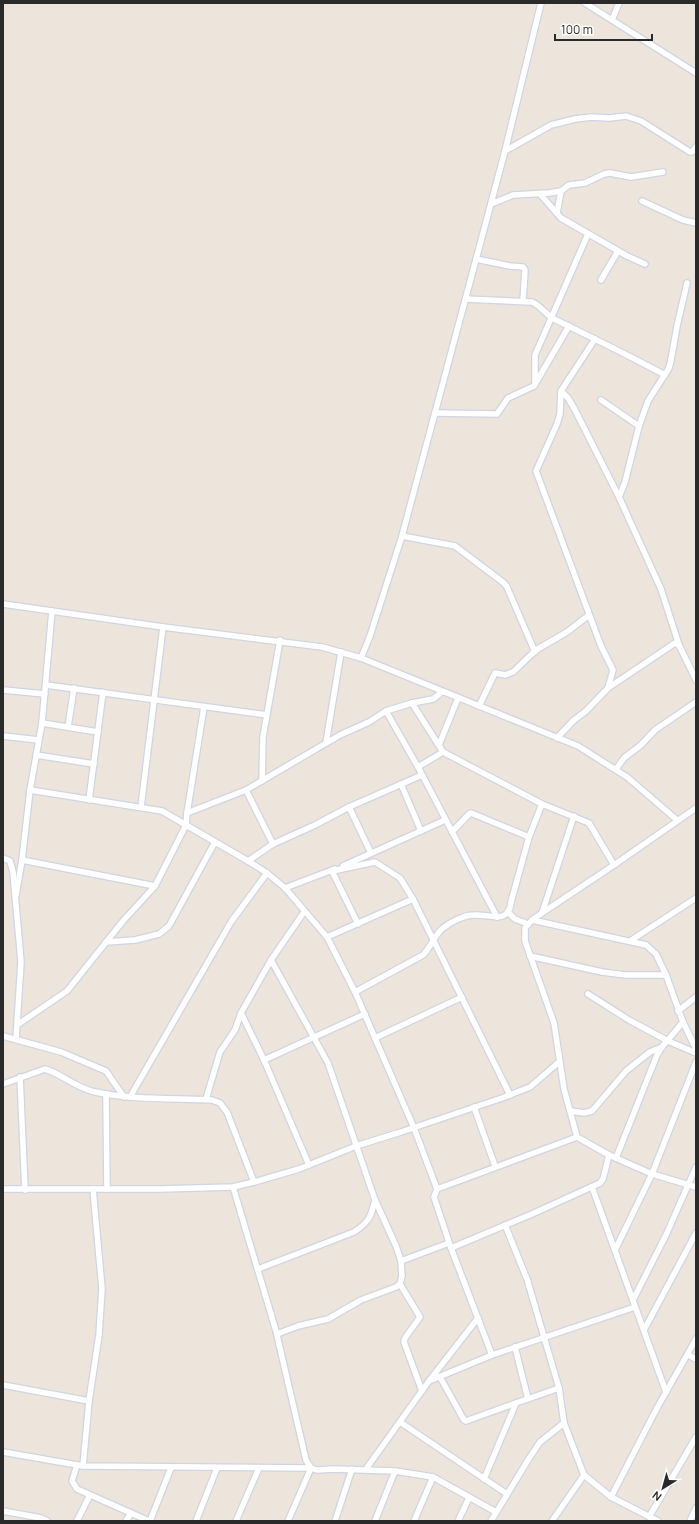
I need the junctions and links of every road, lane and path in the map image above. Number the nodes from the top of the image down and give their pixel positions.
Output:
1 (541, 3) edge
2 (585, 3) edge
3 (619, 3) edge
4 (612, 20) junction
5 (696, 73) edge
6 (696, 147) edge
7 (505, 151) junction
8 (664, 172) dead end
9 (561, 190) junction
10 (540, 194) junction
11 (642, 201) dead end
12 (491, 204) junction
13 (557, 212) junction
14 (696, 223) edge
15 (588, 234) junction
16 (618, 251) junction
17 (476, 259) junction
18 (646, 264) dead end
19 (601, 280) dead end
20 (687, 283) dead end
21 (466, 300) junction
22 (523, 301) junction
23 (551, 318) junction
24 (569, 326) junction
25 (595, 339) junction
26 (665, 375) junction
27 (535, 382) junction
28 (561, 391) junction
29 (568, 398) junction
30 (601, 400) dead end
31 (561, 402) junction
32 (435, 414) junction
33 (639, 426) junction
34 (619, 497) junction
35 (402, 536) junction
36 (3, 604) edge
37 (52, 611) junction
38 (589, 615) junction
39 (163, 627) junction
40 (280, 640) junction
41 (679, 645) junction
42 (341, 652) junction
43 (535, 652) junction
44 (361, 658) junction
45 (696, 680) edge
46 (46, 685) junction
47 (74, 688) junction
48 (608, 688) junction
49 (3, 690) edge
50 (103, 692) junction
51 (442, 692) junction
52 (45, 694) junction
53 (458, 698) junction
54 (154, 700) junction
55 (696, 702) edge
56 (412, 703) junction
57 (479, 706) junction
58 (204, 707) junction
59 (386, 711) junction
60 (267, 715) junction
61 (42, 723) junction
62 (68, 727) junction
63 (98, 732) junction
64 (3, 736) edge
65 (558, 738) junction
66 (38, 740) junction
67 (326, 743) junction
68 (439, 745) junction
69 (444, 752) junction
70 (36, 755) junction
71 (94, 764) junction
72 (418, 767) junction
73 (616, 770) junction
74 (422, 774) junction
75 (262, 781) junction
76 (401, 784) junction
77 (30, 790) junction
78 (246, 790) junction
79 (89, 800) junction
80 (542, 804) junction
81 (349, 807) junction
82 (141, 808) junction
83 (696, 808) edge
84 (186, 813) junction
85 (574, 816) junction
86 (445, 820) junction
87 (677, 820) junction
88 (186, 825) junction
89 (421, 831) junction
90 (452, 832) junction
91 (529, 837) junction
92 (215, 842) junction
93 (273, 844) junction
94 (371, 854) junction
95 (3, 858) edge
96 (22, 860) junction
97 (248, 861) junction
98 (614, 865) junction
99 (332, 871) junction
100 (267, 873) junction
101 (155, 886) junction
102 (285, 888) junction
103 (16, 895) junction
104 (696, 898) edge
105 (413, 899) junction
106 (304, 912) junction
107 (508, 912) junction
108 (542, 912) junction
109 (497, 917) junction
110 (530, 922) junction
111 (358, 924) junction
112 (327, 937) junction
113 (434, 940) junction
114 (630, 941) junction
115 (106, 942) junction
116 (530, 956) junction
117 (271, 960) junction
118 (666, 975) junction
119 (355, 992) junction
120 (588, 994) dead end
121 (462, 997) junction
122 (696, 997) edge
123 (678, 1011) junction
124 (241, 1013) junction
125 (365, 1014) junction
126 (683, 1022) junction
127 (17, 1025) junction
128 (3, 1036) edge
129 (315, 1038) junction
130 (375, 1038) junction
131 (16, 1039) junction
132 (668, 1041) junction
133 (662, 1046) junction
134 (696, 1049) edge
135 (696, 1053) edge
136 (264, 1060) junction
137 (559, 1062) junction
138 (696, 1062) edge
139 (20, 1077) junction
140 (3, 1084) edge
141 (106, 1094) junction
142 (510, 1095) junction
143 (127, 1097) junction
144 (206, 1099) junction
145 (474, 1108) junction
146 (571, 1111) junction
147 (414, 1128) junction
148 (577, 1137) junction
149 (356, 1146) junction
150 (609, 1156) junction
151 (616, 1158) junction
152 (309, 1165) junction
153 (495, 1166) junction
154 (696, 1167) edge
155 (652, 1174) junction
156 (254, 1182) junction
157 (689, 1184) junction
158 (233, 1187) junction
159 (592, 1187) junction
160 (696, 1187) edge
161 (3, 1189) edge
162 (93, 1189) junction
163 (107, 1189) junction
164 (437, 1189) junction
165 (25, 1190) junction
166 (375, 1200) junction
167 (505, 1225) junction
168 (696, 1232) edge
169 (450, 1246) junction
170 (614, 1250) junction
171 (401, 1261) junction
172 (258, 1269) junction
173 (400, 1284) junction
174 (633, 1300) junction
175 (635, 1307) junction
176 (478, 1318) junction
177 (644, 1330) junction
178 (277, 1334) junction
179 (544, 1338) junction
180 (696, 1339) edge
181 (515, 1347) junction
182 (492, 1355) junction
183 (688, 1355) junction
184 (696, 1359) edge
185 (440, 1377) junction
186 (429, 1381) junction
187 (3, 1385) edge
188 (559, 1388) junction
189 (422, 1391) junction
190 (666, 1392) junction
191 (528, 1399) junction
192 (89, 1401) junction
193 (516, 1403) junction
194 (400, 1422) junction
195 (564, 1423) junction
196 (696, 1437) edge
197 (3, 1452) edge
198 (80, 1466) junction
199 (171, 1468) junction
200 (216, 1468) junction
201 (259, 1468) junction
202 (311, 1468) junction
203 (352, 1469) junction
204 (366, 1469) junction
205 (395, 1470) junction
206 (584, 1475) junction
207 (433, 1476) junction
208 (484, 1479) junction
209 (507, 1494) junction
210 (90, 1495) junction
211 (611, 1497) junction
212 (469, 1498) junction
213 (696, 1508) edge
214 (3, 1511) edge
215 (496, 1512) junction
216 (130, 1513) junction
217 (649, 1517) junction
218 (47, 1521) edge
219 (77, 1521) edge
220 (126, 1521) edge
221 (150, 1521) edge
222 (196, 1521) edge
223 (236, 1521) edge
224 (288, 1521) edge
225 (334, 1521) edge
226 (375, 1521) edge
227 (415, 1521) edge
228 (458, 1521) edge
229 (491, 1521) edge
230 (552, 1521) edge
231 (658, 1521) edge
232 (690, 1521) edge

1 - 7 street
2 - 4 street
3 - 4 street
4 - 5 street
6 - 7 street
7 - 12 street
8 - 9 street
9 - 10 street
9 - 13 street
10 - 12 street
10 - 13 street
11 - 14 street
12 - 17 street
13 - 15 street
15 - 16 street
15 - 23 street
16 - 18 street
16 - 19 street
17 - 21 street
17 - 22 street
20 - 26 street
21 - 22 street
21 - 32 street
22 - 23 street
23 - 24 street
23 - 27 street
24 - 25 street
24 - 27 street
25 - 26 street
25 - 28 street
26 - 33 street
27 - 32 street
28 - 29 street
28 - 31 street
29 - 31 street
29 - 34 street
30 - 33 street
31 - 38 street
32 - 35 street
33 - 34 street
34 - 41 street
35 - 43 street
35 - 44 street
36 - 37 street
37 - 39 street
37 - 46 street
38 - 43 street
38 - 48 street
39 - 40 street
39 - 54 street
40 - 42 street
40 - 60 street
41 - 45 street
41 - 48 street
42 - 44 street
42 - 67 street
43 - 57 street
44 - 51 street
46 - 47 street
46 - 52 street
47 - 50 street
47 - 62 street
48 - 65 street
49 - 52 street
50 - 54 street
50 - 63 street
51 - 53 street
51 - 56 street
52 - 61 street
53 - 57 street
53 - 68 street
54 - 58 street
54 - 82 street
55 - 73 street
56 - 59 street
56 - 68 street
57 - 65 street
58 - 60 street
58 - 84 street
59 - 67 street
59 - 72 street
60 - 75 street
61 - 62 street
61 - 66 street
62 - 63 street
63 - 71 street
64 - 66 street
65 - 73 street
66 - 70 street
67 - 75 street
68 - 69 street
69 - 72 street
69 - 80 street
70 - 71 street
70 - 77 street
71 - 79 street
72 - 74 street
73 - 87 street
74 - 76 street
74 - 86 street
75 - 78 street
76 - 81 street
76 - 89 street
77 - 79 street
77 - 96 street
78 - 84 street
78 - 93 street
79 - 82 street
80 - 85 street
80 - 91 street
81 - 93 street
81 - 94 street
82 - 88 street
83 - 87 street
84 - 88 street
85 - 98 street
85 - 108 street
86 - 89 street
86 - 90 street
87 - 98 street
88 - 92 street
88 - 101 street
89 - 94 street
90 - 91 street
90 - 109 street
91 - 107 street
92 - 97 street
92 - 115 street
93 - 97 street
94 - 99 street
95 - 103 street
96 - 101 street
96 - 103 street
97 - 100 street
98 - 108 street
99 - 102 street
99 - 105 street
99 - 111 street
100 - 102 street
100 - 143 street
101 - 115 street
102 - 106 street
103 - 127 street
104 - 114 street
105 - 111 street
105 - 113 street
106 - 112 street
106 - 117 street
107 - 109 street
107 - 110 street
108 - 110 street
109 - 113 street
110 - 114 street
110 - 116 street
111 - 112 street
112 - 119 street
113 - 119 street
113 - 121 street
114 - 118 street
115 - 127 street
116 - 118 street
116 - 137 street
117 - 124 street
117 - 129 street
118 - 123 street
119 - 125 street
120 - 132 street
121 - 130 street
121 - 142 street
122 - 123 street
123 - 126 street
124 - 136 street
124 - 144 street
125 - 129 street
125 - 130 street
126 - 132 street
126 - 134 street
127 - 131 street
128 - 131 street
129 - 136 street
129 - 149 street
130 - 147 street
131 - 143 street
132 - 133 street
132 - 135 street
133 - 146 street
133 - 151 street
136 - 152 street
137 - 142 street
137 - 146 street
138 - 155 street
139 - 140 street
139 - 141 street
139 - 165 street
141 - 143 street
141 - 163 street
142 - 145 street
143 - 144 street
144 - 156 street
145 - 147 street
145 - 153 street
146 - 148 street
147 - 149 street
147 - 164 street
148 - 150 street
148 - 153 street
149 - 152 street
149 - 166 street
150 - 151 street
150 - 159 street
151 - 155 street
152 - 156 street
153 - 164 street
154 - 157 street
155 - 157 street
155 - 170 street
156 - 158 street
157 - 160 street
157 - 174 street
158 - 163 street
158 - 172 street
159 - 167 street
159 - 170 street
161 - 165 street
162 - 163 street
162 - 165 street
162 - 192 street
164 - 169 street
166 - 171 street
166 - 172 street
167 - 169 street
167 - 179 street
168 - 177 street
169 - 171 street
169 - 176 street
170 - 174 street
171 - 173 street
172 - 178 street
173 - 178 street
173 - 189 street
174 - 175 street
175 - 177 street
175 - 179 street
176 - 182 street
176 - 186 street
177 - 190 street
178 - 202 street
179 - 181 street
179 - 188 street
180 - 183 street
181 - 182 street
181 - 191 street
182 - 185 street
183 - 184 street
183 - 190 street
185 - 186 street
185 - 193 street
186 - 189 street
187 - 192 street
188 - 191 street
188 - 195 street
189 - 194 street
190 - 211 street
191 - 193 street
192 - 198 street
193 - 208 street
194 - 204 street
194 - 208 street
195 - 206 street
195 - 209 street
196 - 217 street
197 - 198 street
198 - 199 street
198 - 210 street
199 - 200 street
199 - 221 street
200 - 201 street
200 - 222 street
201 - 202 street
201 - 223 street
202 - 203 street
202 - 224 street
203 - 204 street
203 - 225 street
204 - 205 street
205 - 207 street
205 - 226 street
206 - 211 street
206 - 230 street
207 - 212 street
207 - 227 street
208 - 209 street
209 - 215 street
210 - 216 street
210 - 219 street
211 - 217 street
212 - 215 street
212 - 228 street
213 - 232 street
214 - 218 street
215 - 229 street
216 - 220 street
216 - 221 street
217 - 231 street

